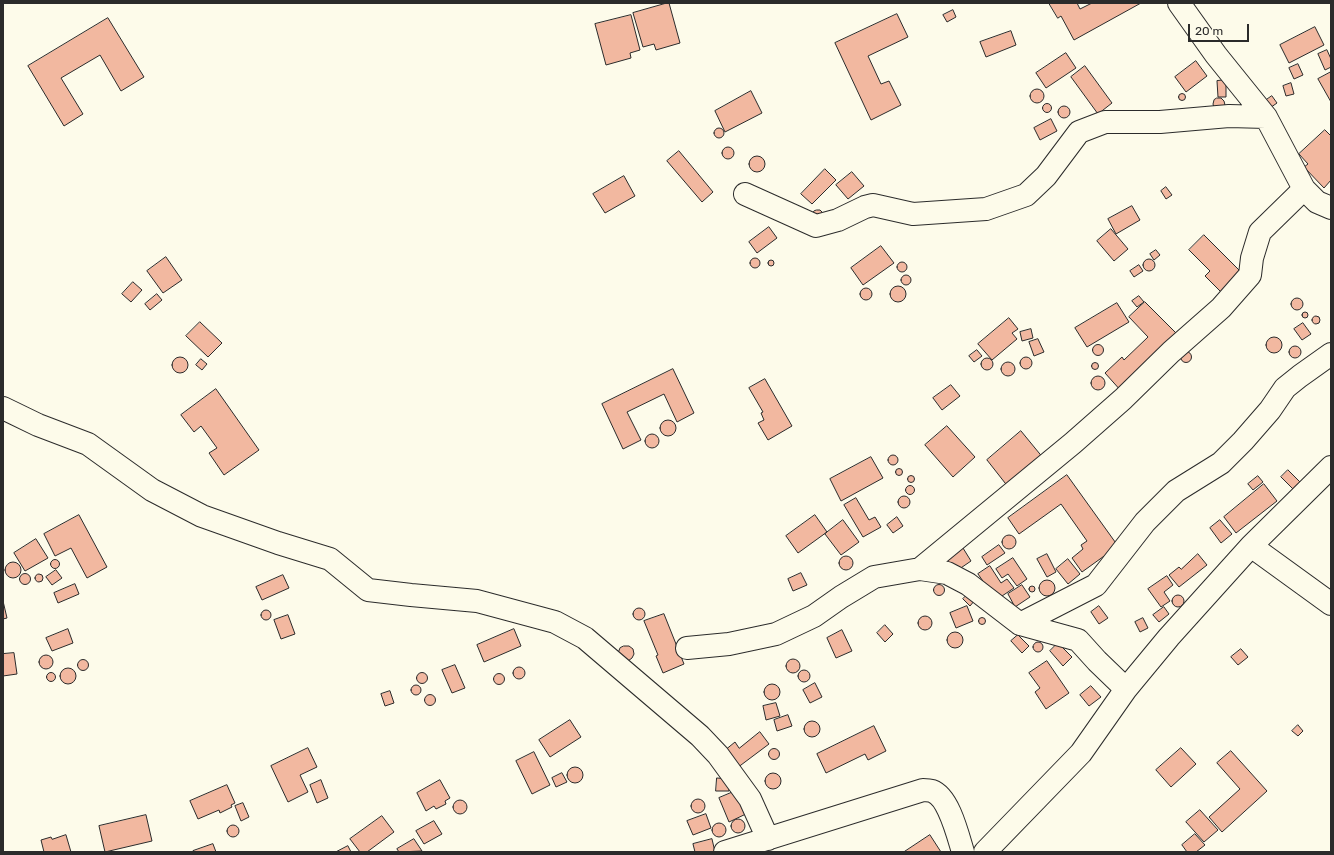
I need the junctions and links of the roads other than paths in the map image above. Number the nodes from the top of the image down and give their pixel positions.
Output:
1 (1179, 3) edge
2 (1266, 117) junction
3 (1304, 189) junction
4 (745, 194) dead end
5 (1331, 208) edge
6 (1331, 354) edge
7 (3, 408) edge
8 (1331, 467) edge
9 (1252, 546) junction
10 (920, 569) junction
11 (1331, 604) edge
12 (1020, 624) junction
13 (687, 648) dead end
14 (1126, 688) junction
15 (768, 838) junction
16 (724, 852) edge
17 (964, 852) edge
18 (985, 852) edge

1 - 2 street
2 - 3 street
2 - 4 street
3 - 5 street
3 - 10 street
6 - 12 street
7 - 15 street
8 - 9 street
9 - 11 street
9 - 14 street
10 - 12 street
10 - 13 street
12 - 14 street
14 - 18 street
15 - 16 street
15 - 17 street

